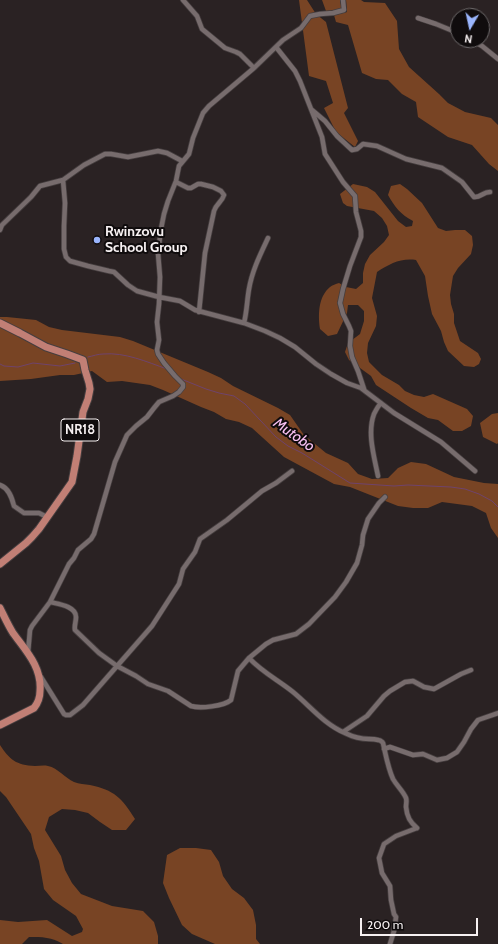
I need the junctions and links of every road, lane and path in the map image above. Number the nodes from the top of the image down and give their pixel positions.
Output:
1 (183, 0) edge
2 (343, 0) edge
3 (418, 18) dead end
4 (450, 30) edge
5 (276, 47) junction
6 (484, 48) edge
7 (498, 59) edge
8 (254, 68) junction
9 (311, 109) junction
10 (182, 161) junction
11 (63, 180) junction
12 (176, 182) junction
13 (490, 192) dead end
14 (0, 230) edge
15 (268, 238) dead end
16 (159, 297) junction
17 (199, 312) junction
18 (0, 323) edge
19 (244, 323) junction
20 (364, 390) junction
21 (380, 403) junction
22 (292, 471) dead end
23 (475, 471) dead end
24 (378, 476) dead end
25 (0, 485) edge
26 (386, 497) dead end
27 (47, 517) junction
28 (0, 564) edge
29 (50, 602) junction
30 (0, 608) edge
31 (28, 653) junction
32 (249, 658) junction
33 (116, 666) junction
34 (471, 670) dead end
35 (39, 675) junction
36 (498, 713) edge
37 (0, 725) edge
38 (342, 732) junction
39 (384, 749) junction
40 (390, 944) edge

1 - 8 street
2 - 5 street
3 - 4 street
5 - 8 street
5 - 9 street
6 - 7 street
8 - 10 street
9 - 13 street
9 - 20 street
10 - 11 street
10 - 12 street
11 - 14 street
11 - 16 street
12 - 16 street
12 - 17 street
15 - 19 street
16 - 17 street
16 - 29 street
17 - 19 street
18 - 27 main road, NR18
19 - 20 street
20 - 21 street
21 - 23 street
21 - 24 street
22 - 33 street
25 - 27 street
26 - 32 street
27 - 28 main road, NR18
29 - 31 street
29 - 33 street
30 - 31 main road
31 - 35 main road
32 - 33 street
32 - 38 street
33 - 35 street
34 - 38 street
35 - 37 main road
36 - 39 street
38 - 39 street
39 - 40 street

